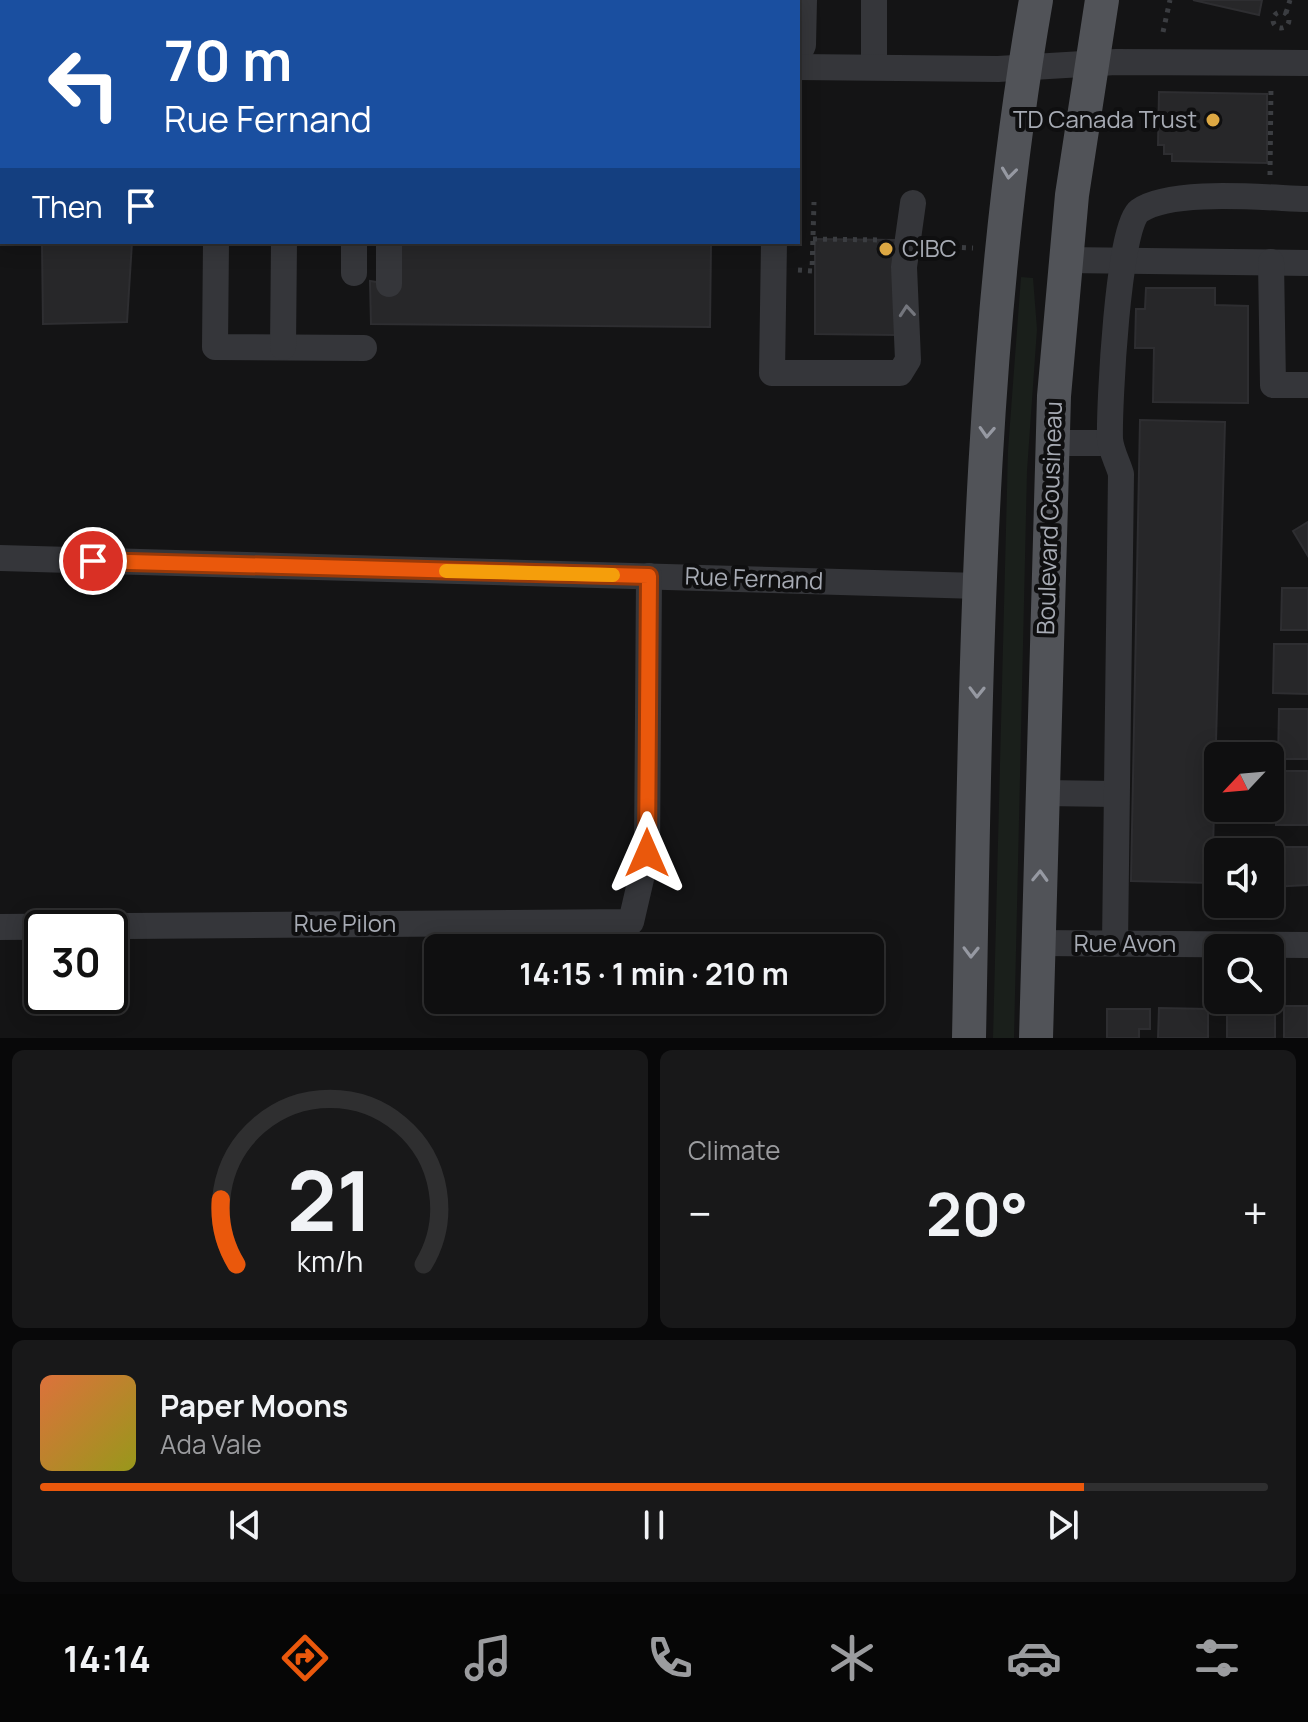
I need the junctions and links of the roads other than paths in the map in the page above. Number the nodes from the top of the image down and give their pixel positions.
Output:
1 (804, 0) edge
2 (874, 0) edge
3 (1036, 0) edge
4 (1102, 0) edge
5 (800, 52) edge
6 (1090, 63) junction
7 (1308, 63) edge
8 (874, 65) junction
9 (800, 67) edge
10 (1024, 68) junction
11 (1308, 199) edge
12 (913, 203) dead end
13 (216, 244) edge
14 (284, 244) edge
15 (354, 244) edge
16 (389, 244) edge
17 (774, 244) edge
18 (1065, 260) junction
19 (1124, 260) junction
20 (1271, 262) junction
21 (1308, 263) edge
22 (354, 273) dead end
23 (389, 284) dead end
24 (283, 347) junction
25 (364, 348) dead end
26 (1308, 385) edge
27 (1051, 443) junction
28 (1110, 443) junction
29 (0, 558) edge
30 (649, 576) junction
31 (979, 586) junction
32 (1043, 793) junction
33 (1116, 794) junction
34 (0, 927) edge
35 (1038, 943) junction
36 (1115, 944) junction
37 (1308, 945) edge
38 (969, 1038) edge
39 (1036, 1038) edge

1 - 5 street
2 - 8 street
3 - 10 main road
4 - 6 main road, Boulevard Cousineau
6 - 7 street
6 - 10 street
6 - 18 main road, Boulevard Cousineau
8 - 9 street
8 - 10 street
10 -> 31 main road
11 - 19 street
17 -> 12 street
13 - 24 street
14 - 24 street
15 - 22 street
16 - 23 street
18 - 19 street
18 - 27 main road, Boulevard Cousineau
19 - 20 street
19 - 28 street
20 - 21 street
20 - 26 street
24 - 25 street
27 - 28 street
27 - 32 main road, Boulevard Cousineau
28 - 33 street
29 - 30 street, Rue Fernand
30 - 31 street, Rue Fernand
30 - 34 street, Rue Pilon
31 -> 38 main road
32 - 33 street
35 -> 32 main road, Boulevard Cousineau
33 - 36 street
35 - 36 street, Rue Avon
35 - 39 main road, Boulevard Cousineau
36 - 37 street, Rue Avon

